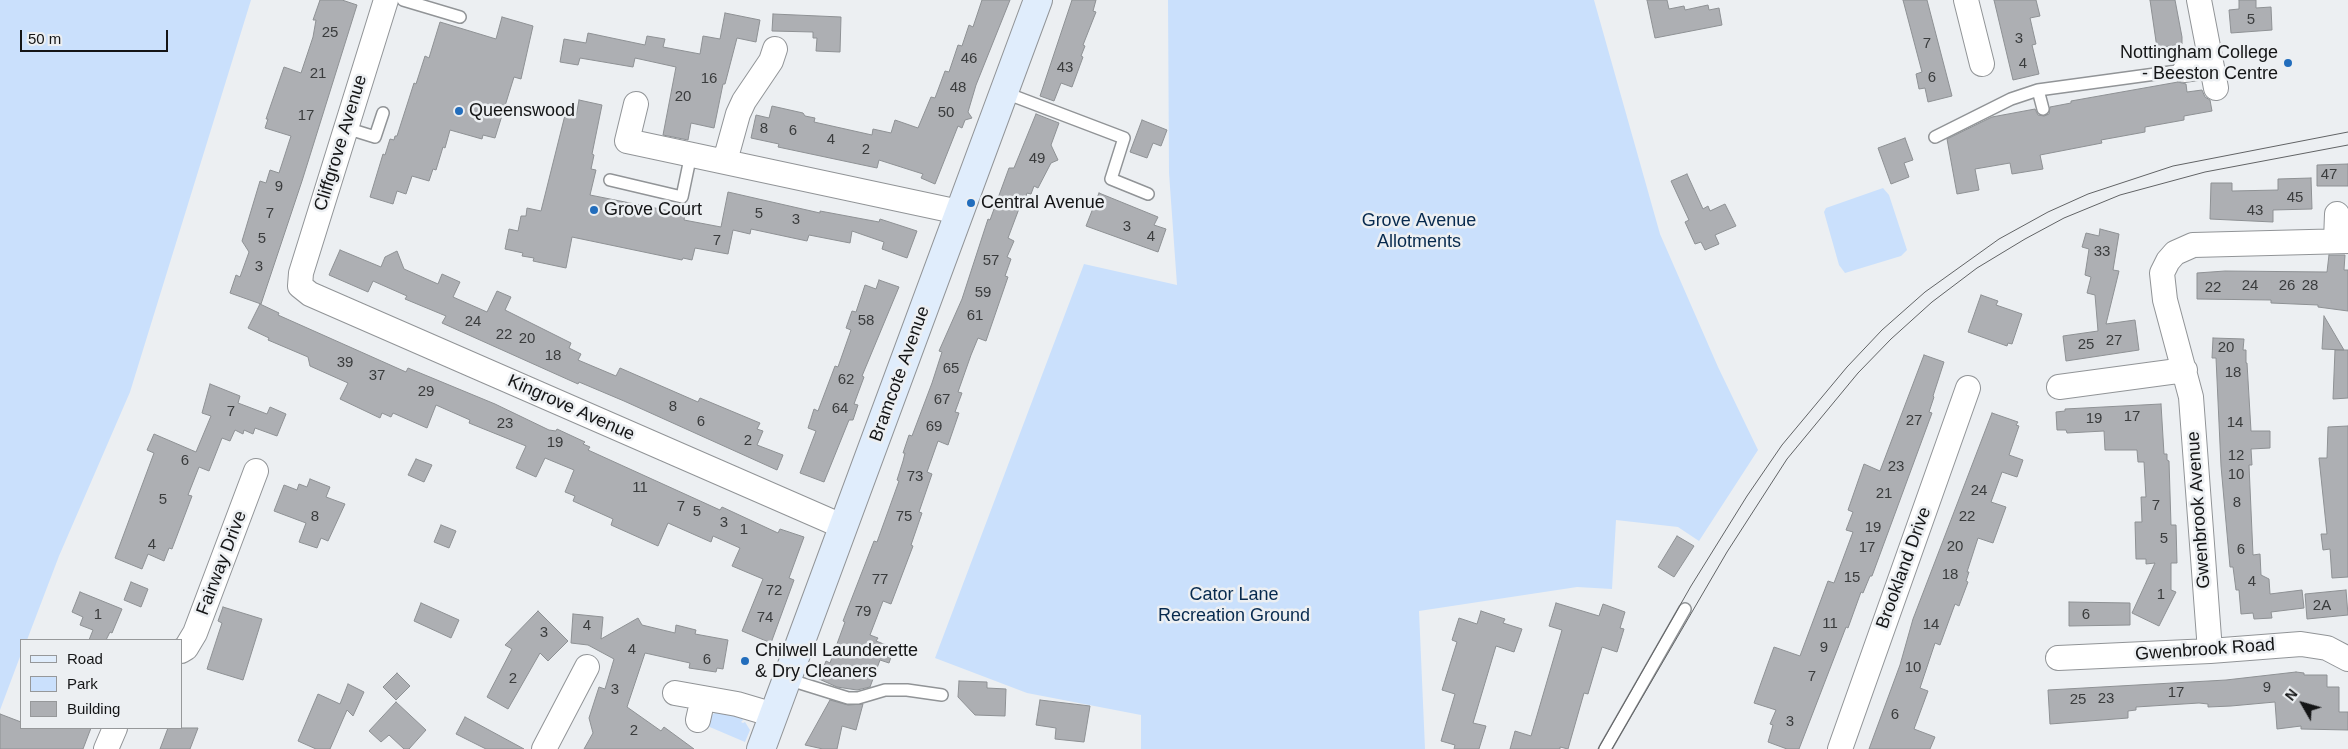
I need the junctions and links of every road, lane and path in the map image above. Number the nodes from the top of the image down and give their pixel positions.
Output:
1 (386, 0) edge
2 (403, 0) edge
3 (1038, 0) edge
4 (2199, 0) edge
5 (1960, 5) edge
6 (460, 17) dead end
7 (775, 49) dead end
8 (1982, 64) dead end
9 (2185, 70) joint
10 (2038, 90) junction
11 (1003, 92) junction
12 (636, 104) dead end
13 (2043, 109) dead end
14 (383, 113) dead end
15 (346, 128) junction
16 (1935, 137) dead end
17 (691, 154) junction
18 (725, 161) junction
19 (610, 180) dead end
20 (1148, 194) dead end
21 (959, 212) junction
22 (2337, 214) dead end
23 (2342, 241) edge
24 (300, 286) joint
25 (2185, 370) junction
26 (2059, 387) dead end
27 (1968, 388) dead end
28 (256, 471) dead end
29 (844, 526) junction
30 (1685, 610) dead end
31 (182, 650) edge
32 (2210, 651) junction
33 (2058, 658) dead end
34 (2348, 659) edge
35 (587, 667) dead end
36 (787, 680) junction
37 (675, 693) dead end
38 (942, 695) dead end
39 (774, 714) junction
40 (115, 729) edge
41 (106, 749) edge
42 (544, 749) edge
43 (761, 749) edge
44 (1605, 749) edge
45 (1840, 749) edge

1 - 15 street, Cliffgrove Avenue
2 - 6 lane
3 - 11 street, Bramcote Avenue
4 - 9 street
5 - 8 street
7 - 18 street
9 - 10 lane
10 - 13 lane
10 - 16 lane
11 - 20 lane
11 - 21 street, Bramcote Avenue
12 - 17 street
14 - 15 lane
15 - 24 street, Cliffgrove Avenue
17 - 18 street
17 - 19 lane
18 - 21 street
21 - 29 street, Bramcote Avenue
22 - 23 street, Gwenbrook Avenue
23 - 25 street, Gwenbrook Avenue
24 - 29 street, Kingrove Avenue
25 - 26 street
25 - 32 street, Gwenbrook Avenue
27 - 45 street, Brookland Drive
28 - 31 street, Fairway Drive
29 - 36 street, Bramcote Avenue
30 - 44 lane
32 - 33 street, Gwenbrook Road
32 - 34 street, Gwenbrook Road
35 - 42 street
36 - 38 lane
36 - 39 street, Bramcote Avenue
37 - 39 street
39 - 43 street, Bramcote Avenue
40 - 41 street

